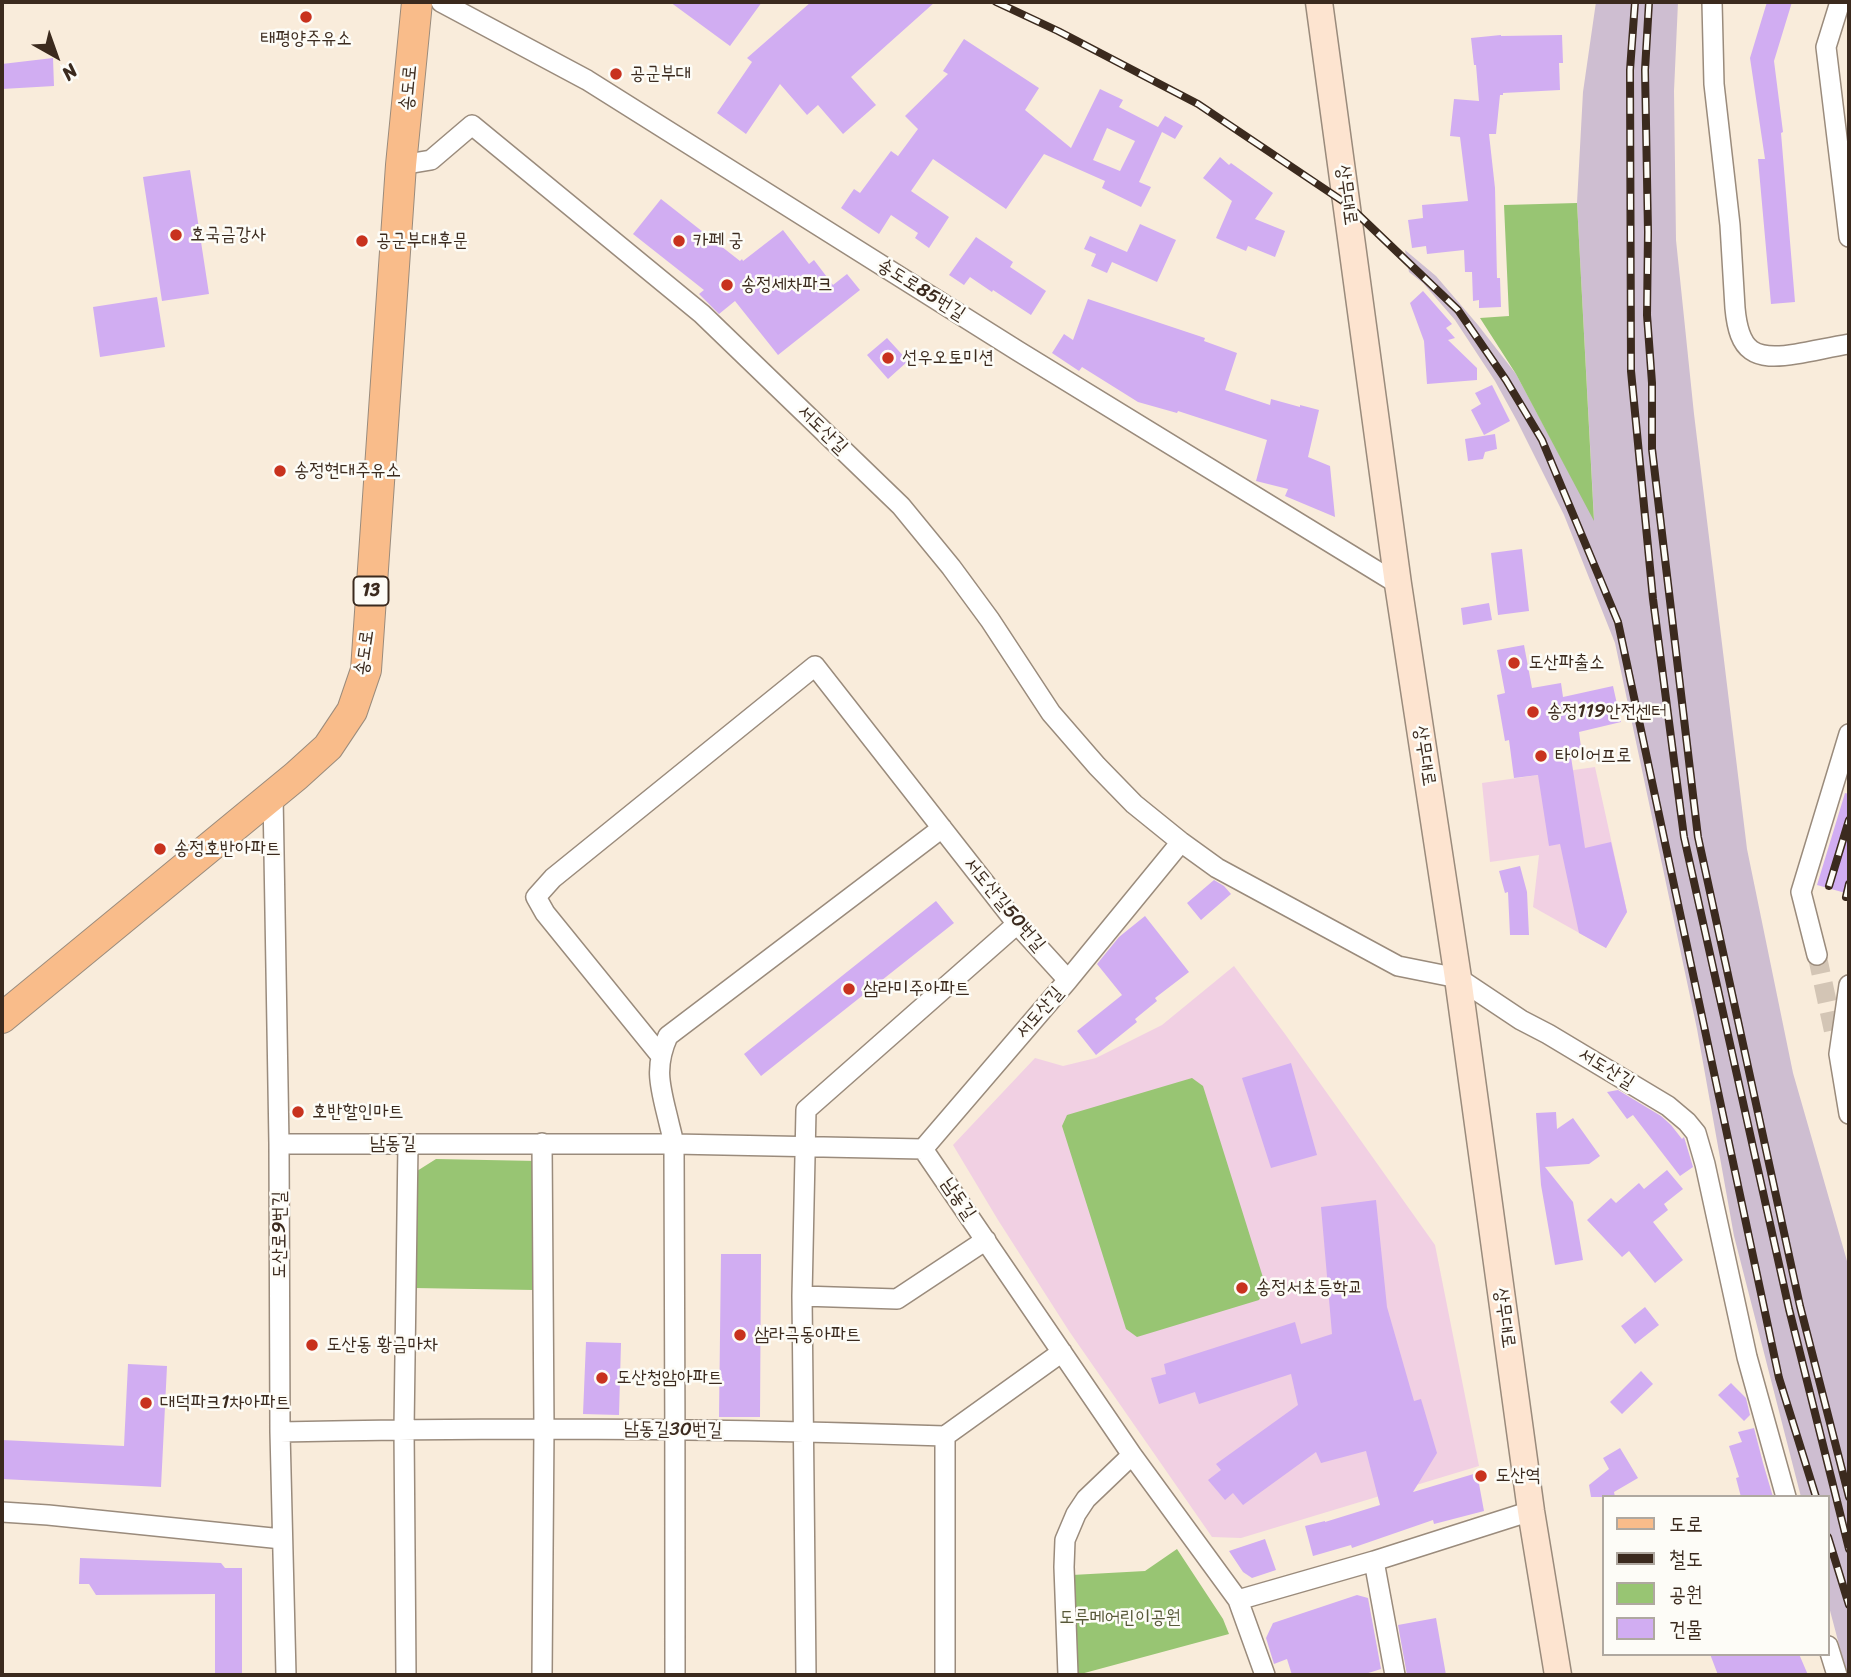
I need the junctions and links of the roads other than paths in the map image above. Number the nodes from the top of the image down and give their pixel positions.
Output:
1 (417, 2) edge
2 (441, 2) edge
3 (1319, 2) edge
4 (1713, 2) edge
5 (1840, 2) edge
6 (1841, 99) edge
7 (401, 165) junction
8 (1849, 237) edge
9 (1849, 344) edge
10 (1398, 584) junction
11 (1849, 734) edge
12 (273, 795) junction
13 (942, 828) junction
14 (1181, 842) junction
15 (1017, 925) junction
16 (1816, 955) tunnel mouth
17 (1458, 978) junction
18 (1068, 980) junction
19 (1849, 985) edge
20 (2, 1018) edge
21 (661, 1056) junction
22 (1849, 1114) edge
23 (542, 1143) junction
24 (279, 1144) junction
25 (408, 1144) junction
26 (674, 1144) junction
27 (804, 1147) junction
28 (923, 1149) junction
29 (986, 1240) junction
30 (802, 1296) junction
31 (1062, 1352) junction
32 (544, 1428) junction
33 (404, 1429) junction
34 (676, 1430) junction
35 (803, 1431) junction
36 (280, 1432) junction
37 (945, 1436) junction
38 (1132, 1455) junction
39 (1785, 1495) edge
40 (1531, 1511) junction
41 (2, 1512) edge
42 (282, 1539) junction
43 (1374, 1561) junction
44 (1238, 1600) junction
45 (1830, 1653) edge
46 (286, 1675) edge
47 (406, 1675) edge
48 (542, 1675) edge
49 (674, 1675) edge
50 (806, 1675) edge
51 (945, 1675) edge
52 (1068, 1675) edge
53 (1265, 1675) edge
54 (1395, 1675) edge
55 (1559, 1675) edge
56 (1836, 1675) edge

1 - 7 main road, 송도로 / 13
2 - 10 street, 송도로85번길
3 - 10 main road, 상무대로
4 - 9 street
5 - 6 street
6 - 8 street
7 - 12 main road, 송도로 / 13
7 - 14 street, 서도산길
10 - 17 main road, 상무대로
11 - 16 street
12 - 20 main road, 송도로 / 13
12 - 24 street, 도산로9번길
13 - 15 street, 서도산길50번길
13 - 21 street
13 - 21 street, 서도산길50번길
14 - 17 street, 서도산길
14 - 18 street, 서도산길
15 - 18 street, 서도산길50번길
15 - 27 street
17 - 39 street, 서도산길
17 - 40 main road, 상무대로
18 - 28 street, 서도산길
19 - 22 street
21 - 26 street
23 - 25 street, 남동길
23 - 26 street, 남동길
23 - 32 street
24 - 25 street, 남동길
24 - 36 street, 도산로9번길
25 - 33 street
26 - 27 street, 남동길
26 - 34 street
27 - 28 street, 남동길
27 - 30 street
28 - 29 street, 남동길
29 - 30 street
29 - 31 street, 남동길
30 - 35 street
31 - 37 street
31 - 38 street, 남동길
32 - 33 street, 남동길30번길
32 - 34 street, 남동길30번길
32 - 48 street
33 - 36 street, 남동길30번길
33 - 47 street
34 - 35 street, 남동길30번길
34 - 49 street
35 - 37 street, 남동길30번길
35 - 50 street
36 - 42 street, 도산로9번길
37 - 51 street
38 - 44 street, 남동길
38 - 52 street
40 - 43 street
40 - 55 main road, 상무대로
41 - 42 street
42 - 46 street, 도산로9번길
43 - 44 street
43 - 54 street
44 - 53 street, 남동길
45 - 56 street

